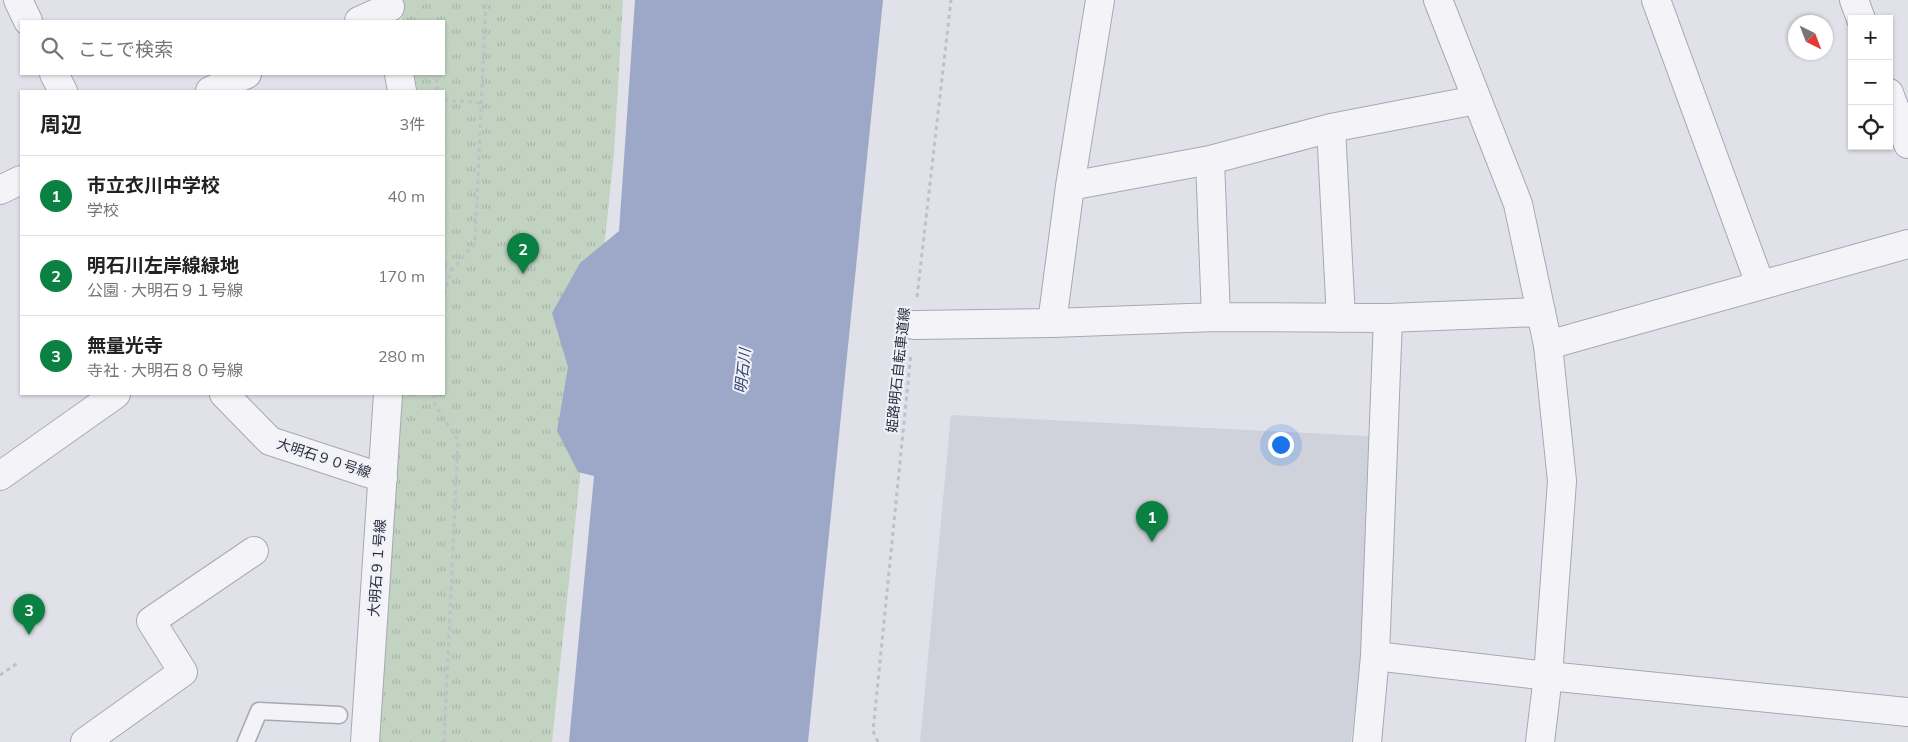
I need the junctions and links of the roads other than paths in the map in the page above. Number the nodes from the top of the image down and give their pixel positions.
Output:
1 (18, 0) edge
2 (1100, 0) edge
3 (1438, 0) edge
4 (1656, 0) edge
5 (1854, 0) edge
6 (390, 9) edge
7 (1860, 15) edge
8 (28, 20) edge
9 (362, 20) edge
10 (55, 75) edge
11 (245, 75) edge
12 (399, 75) edge
13 (62, 90) edge
14 (212, 90) edge
15 (402, 90) edge
16 (1476, 100) junction
17 (1893, 105) edge
18 (1331, 128) junction
19 (1908, 144) edge
20 (1210, 160) junction
21 (20, 180) edge
22 (1070, 186) junction
23 (0, 190) edge
24 (1908, 244) edge
25 (1760, 284) junction
26 (1541, 312) junction
27 (1216, 317) junction
28 (1341, 318) junction
29 (1388, 318) junction
30 (1052, 323) junction
31 (914, 325) road end
32 (1548, 345) junction
33 (115, 395) edge
34 (225, 395) edge
35 (388, 395) edge
36 (0, 476) edge
37 (383, 478) junction
38 (254, 551) dead end
39 (1375, 656) junction
40 (1548, 676) junction
41 (1908, 712) edge
42 (339, 715) dead end
43 (85, 742) edge
44 (246, 742) edge
45 (365, 742) edge
46 (1366, 742) edge
47 (1540, 742) edge

1 - 8 street
2 - 22 street
3 - 16 street
4 - 25 street
5 - 7 street
6 - 9 street
10 - 13 street
11 - 14 street
12 - 15 street
16 - 18 street
16 - 26 street
17 - 19 street
18 - 20 street
18 - 28 street
20 - 22 street
20 - 27 street
21 - 23 street
22 - 30 street
24 - 25 street
25 - 32 street
26 - 29 street
26 - 32 street
27 - 28 street
27 - 30 street
28 - 29 street
29 - 39 street
30 - 31 street
32 - 40 street
33 - 36 street
34 - 37 street, 大明石９０号線
35 - 37 street, 大明石９１号線
37 - 45 street, 大明石９１号線
38 - 43 street
39 - 40 street
39 - 46 street
40 - 41 street
40 - 47 street
42 - 44 lane

